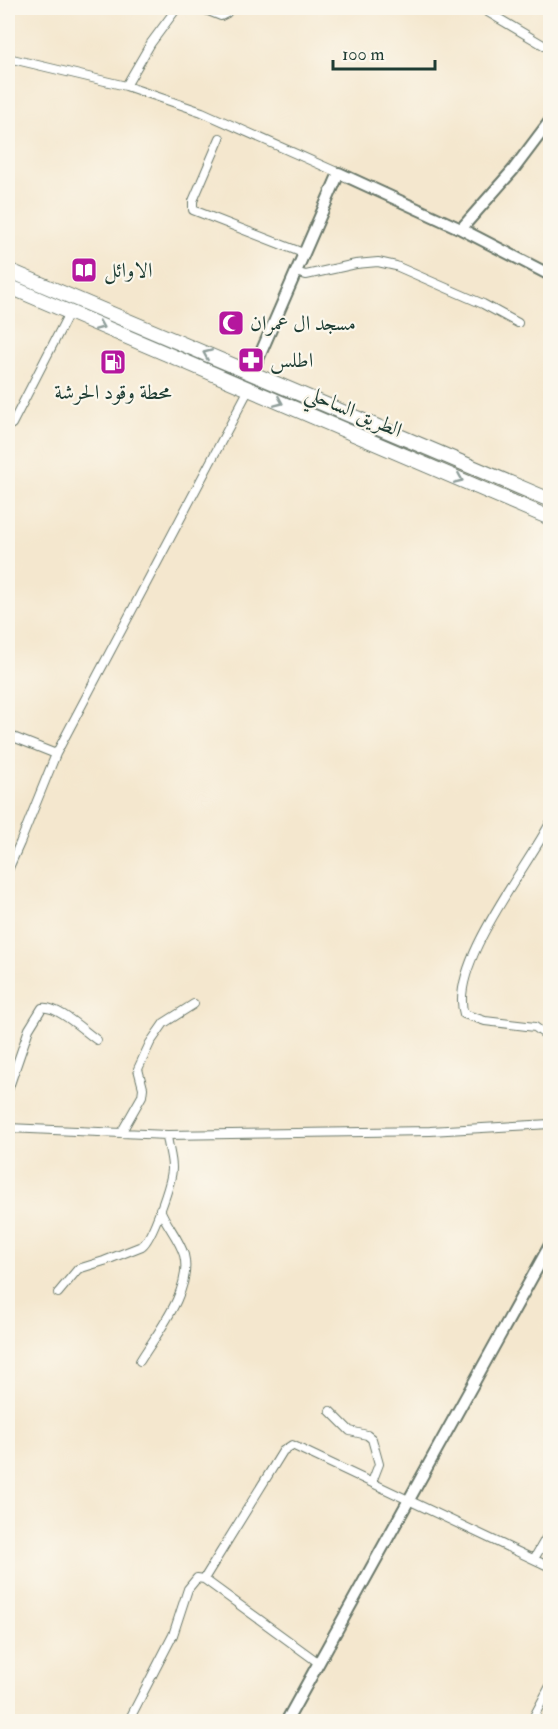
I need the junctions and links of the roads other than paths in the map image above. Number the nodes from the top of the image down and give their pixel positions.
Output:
1 (177, 8) edge
2 (201, 8) edge
3 (229, 8) edge
4 (481, 8) edge
5 (550, 49) edge
6 (8, 58) edge
7 (126, 86) junction
8 (550, 121) edge
9 (220, 138) dead end
10 (339, 173) junction
11 (461, 229) junction
12 (303, 253) junction
13 (8, 270) edge
14 (295, 272) junction
15 (550, 275) edge
16 (8, 286) edge
17 (69, 313) junction
18 (518, 322) dead end
19 (252, 373) junction
20 (249, 389) junction
21 (8, 426) edge
22 (550, 500) edge
23 (550, 518) edge
24 (8, 735) edge
25 (56, 754) junction
26 (550, 823) edge
27 (8, 870) edge
28 (194, 1004) dead end
29 (550, 1038) edge
30 (97, 1040) dead end
31 (8, 1090) edge
32 (550, 1124) edge
33 (8, 1128) edge
34 (121, 1133) junction
35 (167, 1135) junction
36 (160, 1209) junction
37 (550, 1245) edge
38 (58, 1293) dead end
39 (140, 1361) dead end
40 (330, 1411) dead end
41 (372, 1482) junction
42 (409, 1499) junction
43 (550, 1531) edge
44 (534, 1559) junction
45 (550, 1567) edge
46 (204, 1579) junction
47 (319, 1663) junction
48 (550, 1686) edge
49 (128, 1722) edge
50 (286, 1722) edge
51 (531, 1722) edge

1 - 7 street
2 - 3 street
4 - 5 street
6 - 7 street
7 - 10 street
8 - 11 street
9 - 12 street
10 - 11 street
10 - 12 street
11 - 15 street
12 - 14 street
19 -> 13 highway, الطريق الساحلي
14 - 18 street
14 - 19 street
16 - 17 highway, الطريق الساحلي
17 -> 20 highway, الطريق الساحلي
17 - 21 street
19 - 22 highway, الطريق الساحلي
20 -> 23 highway, الطريق الساحلي
20 - 25 street
24 - 25 street
25 - 27 street
26 - 29 street
28 - 34 street
30 - 31 street
32 - 35 street
33 - 34 street
34 - 35 street
35 - 36 street
36 - 38 street
36 - 39 street
37 - 42 street
40 - 41 street
41 - 42 street
41 - 46 street
42 - 44 street
42 - 47 street
43 - 44 street
44 - 45 street
46 - 47 street
46 - 49 street
47 - 50 street
48 - 51 street

